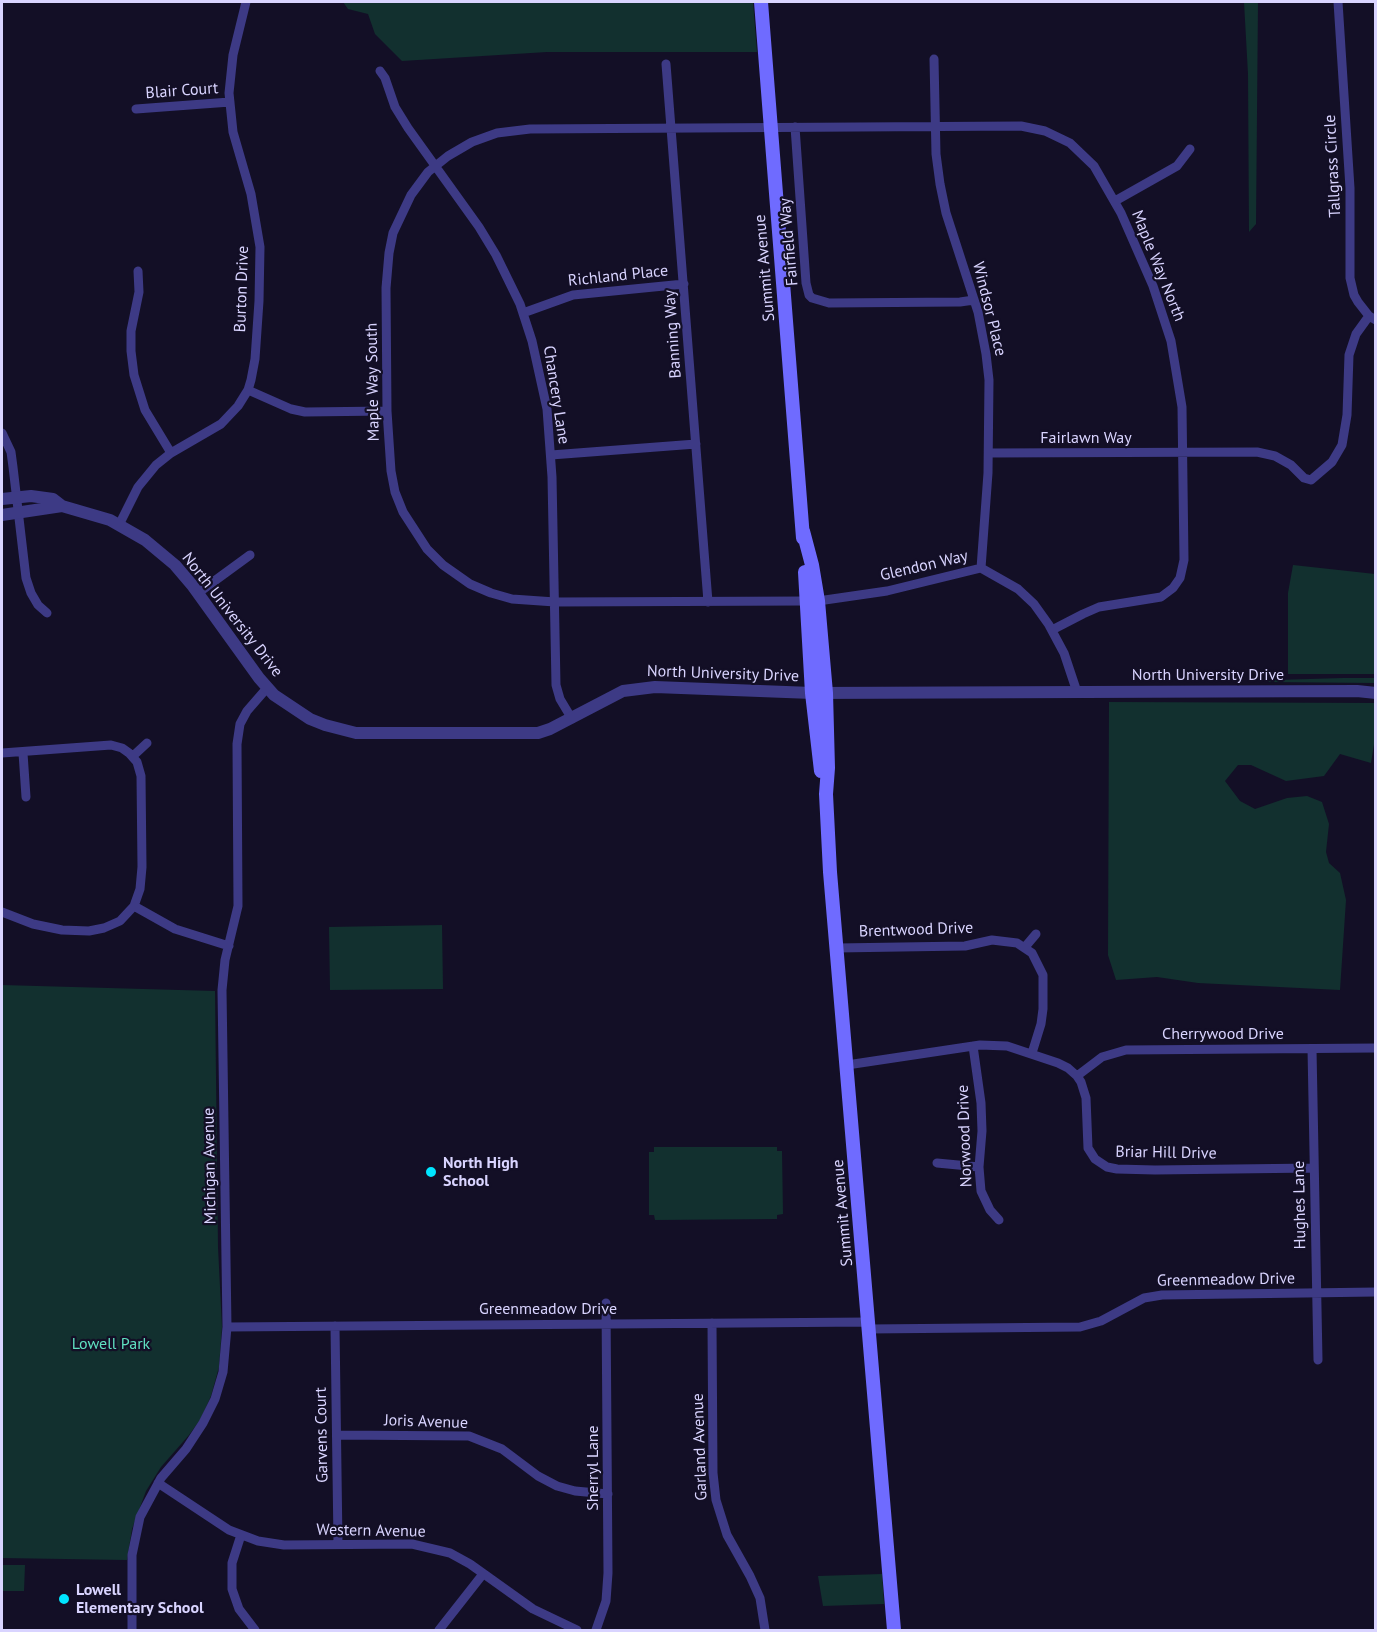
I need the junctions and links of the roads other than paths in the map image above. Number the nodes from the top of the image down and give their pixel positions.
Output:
1 (246, 2) edge
2 (761, 2) edge
3 (1338, 2) edge
4 (934, 59) dead end
5 (666, 64) dead end
6 (383, 75) dead end
7 (230, 102) junction
8 (136, 109) dead end
9 (935, 126) junction
10 (769, 127) junction
11 (795, 127) junction
12 (671, 128) junction
13 (1190, 149) dead end
14 (435, 166) junction
15 (1115, 201) junction
16 (138, 271) dead end
17 (684, 284) junction
18 (974, 300) junction
19 (523, 313) junction
20 (1372, 318) edge
21 (248, 390) junction
22 (387, 411) junction
23 (2, 433) edge
24 (696, 444) junction
25 (1183, 452) junction
26 (171, 453) junction
27 (989, 453) junction
28 (551, 455) junction
29 (16, 497) junction
30 (2, 499) edge
31 (62, 506) junction
32 (18, 512) junction
33 (2, 515) edge
34 (119, 525) junction
35 (250, 555) dead end
36 (981, 568) junction
37 (198, 592) junction
38 (812, 601) junction
39 (555, 602) junction
40 (708, 602) junction
41 (47, 613) dead end
42 (1052, 630) junction
43 (267, 688) junction
44 (1077, 692) junction
45 (819, 693) junction
46 (1376, 693) edge
47 (572, 718) junction
48 (147, 743) dead end
49 (2, 753) edge
50 (23, 753) junction
51 (133, 756) junction
52 (26, 797) dead end
53 (134, 906) junction
54 (2, 912) edge
55 (1036, 934) dead end
56 (229, 946) junction
57 (1025, 947) junction
58 (837, 948) junction
59 (973, 1046) junction
60 (1376, 1048) edge
61 (1312, 1049) junction
62 (1032, 1053) junction
63 (847, 1065) junction
64 (1077, 1076) junction
65 (937, 1163) dead end
66 (979, 1167) junction
67 (1314, 1168) junction
68 (999, 1220) dead end
69 (1376, 1292) edge
70 (1316, 1293) junction
71 (606, 1303) dead end
72 (712, 1323) junction
73 (607, 1324) junction
74 (335, 1326) junction
75 (868, 1326) junction
76 (227, 1327) junction
77 (1318, 1360) dead end
78 (337, 1435) junction
79 (158, 1483) junction
80 (608, 1494) junction
81 (241, 1536) junction
82 (338, 1544) junction
83 (483, 1574) junction
84 (132, 1630) edge
85 (255, 1630) edge
86 (439, 1630) edge
87 (577, 1630) edge
88 (596, 1630) edge
89 (765, 1630) edge
90 (894, 1630) edge

1 - 7 street, Burton Drive
2 - 10 main road, Summit Avenue
3 - 20 street, Tallgrass Circle
4 - 9 street, Windsor Place
5 - 12 street, Banning Way
6 - 14 street, Chancery Lane
7 - 8 street, Blair Court
7 - 21 street, Burton Drive
9 - 11 street, Maple Way North
9 - 15 street, Maple Way North
9 - 18 street, Windsor Place
10 - 11 street, Maple Way North
10 - 12 street, Maple Way South
10 - 38 main road, Summit Avenue
11 - 18 street, Fairfield Way
12 - 14 street, Maple Way South
12 - 17 street, Banning Way
13 - 15 street
14 - 19 street, Chancery Lane
14 - 22 street, Maple Way South
15 - 25 street, Maple Way North
16 - 26 street
17 - 19 street, Richland Place
17 - 24 street, Banning Way
18 - 27 street, Windsor Place
19 - 28 street, Chancery Lane
20 - 25 street, Fairlawn Way
21 - 22 street
21 - 26 street, Burton Drive
22 - 39 street, Maple Way South
23 - 29 street
24 - 28 street
24 - 40 street, Banning Way
25 - 27 street, Fairlawn Way
25 - 42 street, Maple Way North
26 - 34 street, Burton Drive
27 - 36 street, Windsor Place
28 - 39 street, Chancery Lane
29 - 30 street, North University Drive
29 - 31 street, North University Drive
29 - 32 street
31 - 32 street, North University Drive
31 - 34 street, North University Drive
32 - 33 street, North University Drive
32 - 41 street
34 - 37 street, North University Drive
35 - 37 street
36 - 38 street, Glendon Way
36 - 42 street, Glendon Way
37 - 43 street, North University Drive
38 - 40 street, Maple Way South
38 - 45 main road, Summit Avenue
39 - 40 street, Maple Way South
39 - 47 street, Chancery Lane
42 - 44 street, Glendon Way
43 - 47 street, North University Drive
43 - 56 street, Michigan Avenue
44 - 45 street, North University Drive
44 - 46 street, North University Drive
45 - 47 street, North University Drive
45 - 58 main road, Summit Avenue
48 - 51 street
49 - 50 street
50 - 51 street
50 - 52 street
51 - 53 street
53 - 54 street
53 - 56 street
55 - 57 street
56 - 76 street, Michigan Avenue
57 - 58 street, Brentwood Drive
57 - 62 street
58 - 63 main road, Summit Avenue
59 - 62 street
59 - 63 street
59 - 66 street, Norwood Drive
60 - 61 street, Cherrywood Drive
61 - 64 street, Cherrywood Drive
61 - 67 street, Hughes Lane
62 - 64 street
63 - 75 main road, Summit Avenue
64 - 67 street, Briar Hill Drive
65 - 66 street
66 - 68 street, Norwood Drive
67 - 70 street, Hughes Lane
69 - 70 street, Greenmeadow Drive
70 - 75 street, Greenmeadow Drive
70 - 77 street, Hughes Lane
71 - 73 street, Sherryl Lane
72 - 73 street, Greenmeadow Drive
72 - 75 street, Greenmeadow Drive
72 - 89 street, Garland Avenue
73 - 74 street, Greenmeadow Drive
73 - 80 street, Sherryl Lane
74 - 76 street, Greenmeadow Drive
74 - 78 street, Garvens Court
75 - 90 main road, Summit Avenue
76 - 79 street, Michigan Avenue
78 - 80 street, Joris Avenue
78 - 82 street, Garvens Court
79 - 81 street, Western Avenue
79 - 84 street, Michigan Avenue
80 - 88 street, Sherryl Lane
81 - 82 street, Western Avenue
81 - 85 street
82 - 83 street, Western Avenue
83 - 86 street
83 - 87 street, Western Avenue

